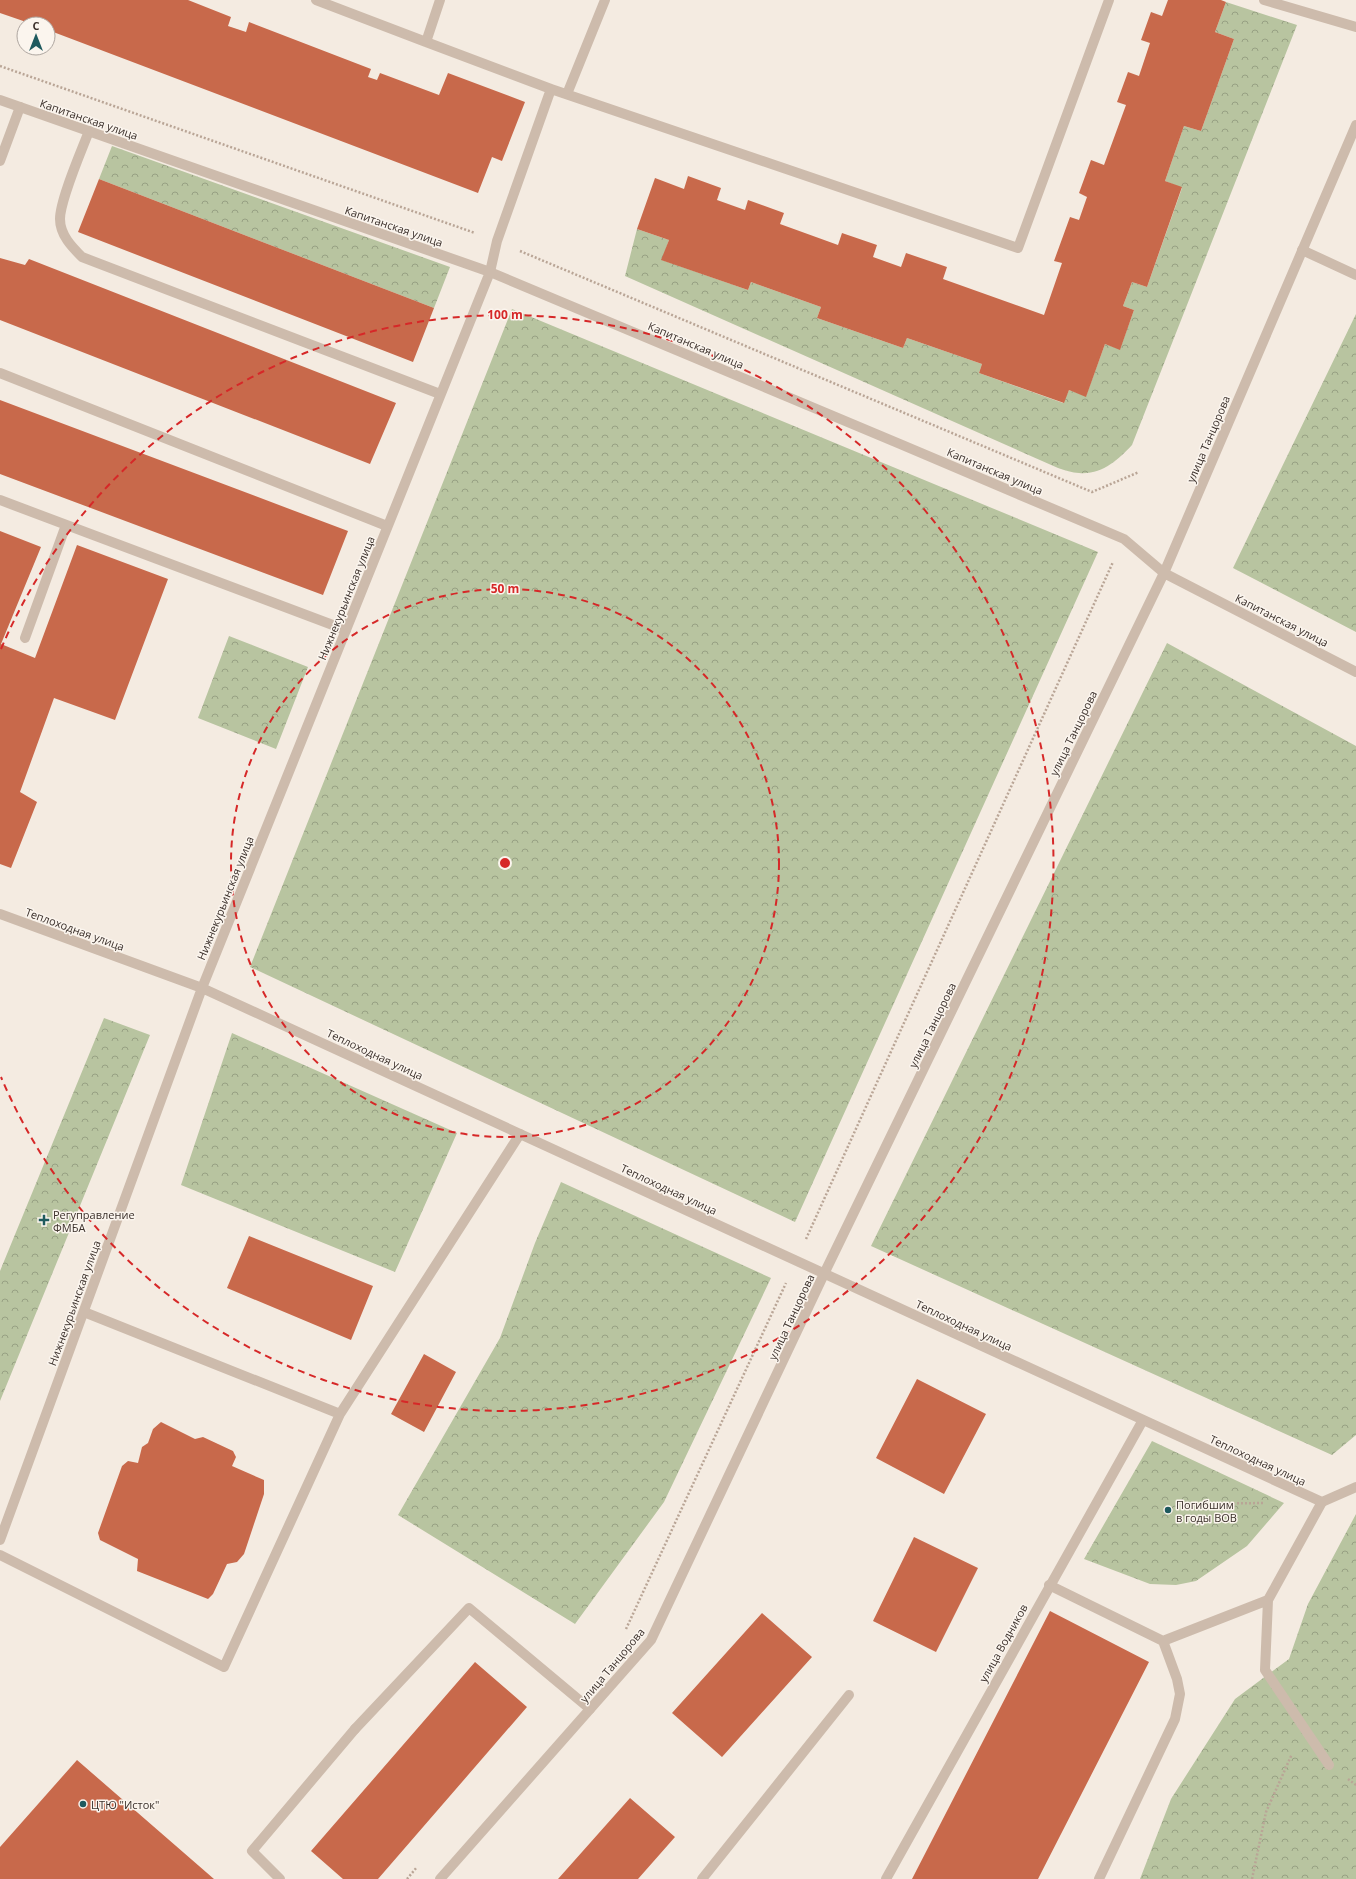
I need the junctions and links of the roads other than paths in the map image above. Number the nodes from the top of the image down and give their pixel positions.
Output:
1 (316, 0) edge
2 (440, 0) edge
3 (605, 0) edge
4 (1109, 0) edge
5 (1264, 0) edge
6 (1356, 27) edge
7 (426, 42) junction
8 (551, 88) junction
9 (567, 94) junction
10 (0, 100) edge
11 (20, 108) junction
12 (1356, 125) edge
13 (89, 131) junction
14 (0, 161) edge
15 (1302, 250) junction
16 (490, 272) junction
17 (1356, 276) edge
18 (0, 373) edge
19 (440, 394) junction
20 (0, 500) edge
21 (66, 525) junction
22 (387, 526) junction
23 (1164, 573) junction
24 (346, 630) junction
25 (25, 638) dead end
26 (1356, 672) edge
27 (0, 914) edge
28 (202, 988) junction
29 (520, 1134) junction
30 (824, 1274) junction
31 (84, 1312) junction
32 (340, 1414) junction
33 (1143, 1420) junction
34 (1356, 1487) edge
35 (1322, 1502) junction
36 (0, 1540) edge
37 (0, 1555) edge
38 (1049, 1585) junction
39 (1268, 1600) junction
40 (1163, 1642) junction
41 (849, 1694) dead end
42 (590, 1709) junction
43 (1329, 1765) dead end
44 (280, 1879) edge
45 (440, 1879) edge
46 (702, 1879) edge
47 (886, 1879) edge
48 (1099, 1879) edge

1 - 7 street
2 - 7 street
3 - 9 street
4 - 9 street
5 - 6 street
7 - 8 street
8 - 9 street
8 - 16 street, Нижнекурьинская улица
10 - 11 street, Капитанская улица
11 - 13 street, Капитанская улица
11 - 14 street
12 - 15 street, улица Танцорова
13 - 16 street, Капитанская улица
13 - 19 street
15 - 17 street
15 - 23 street, улица Танцорова
16 - 19 street, Нижнекурьинская улица
16 - 23 street, Капитанская улица
18 - 22 street
19 - 22 street, Нижнекурьинская улица
20 - 21 street
21 - 24 street
21 - 25 street
22 - 24 street, Нижнекурьинская улица
23 - 26 street, Капитанская улица
23 - 30 street, улица Танцорова
24 - 28 street, Нижнекурьинская улица
27 - 28 street, Теплоходная улица
28 - 29 street, Теплоходная улица
28 - 31 street, Нижнекурьинская улица
29 - 30 street, Теплоходная улица
29 - 32 street
30 - 33 street, Теплоходная улица
30 - 42 street, улица Танцорова
31 - 32 street
31 - 36 street, Нижнекурьинская улица
32 - 37 street
33 - 35 street, Теплоходная улица
33 - 38 street, улица Водников
34 - 35 street
35 - 39 street
38 - 40 street
38 - 47 street, улица Водников
39 - 40 street
39 - 43 street
40 - 48 street
41 - 46 street
42 - 44 street
42 - 45 street, улица Танцорова

